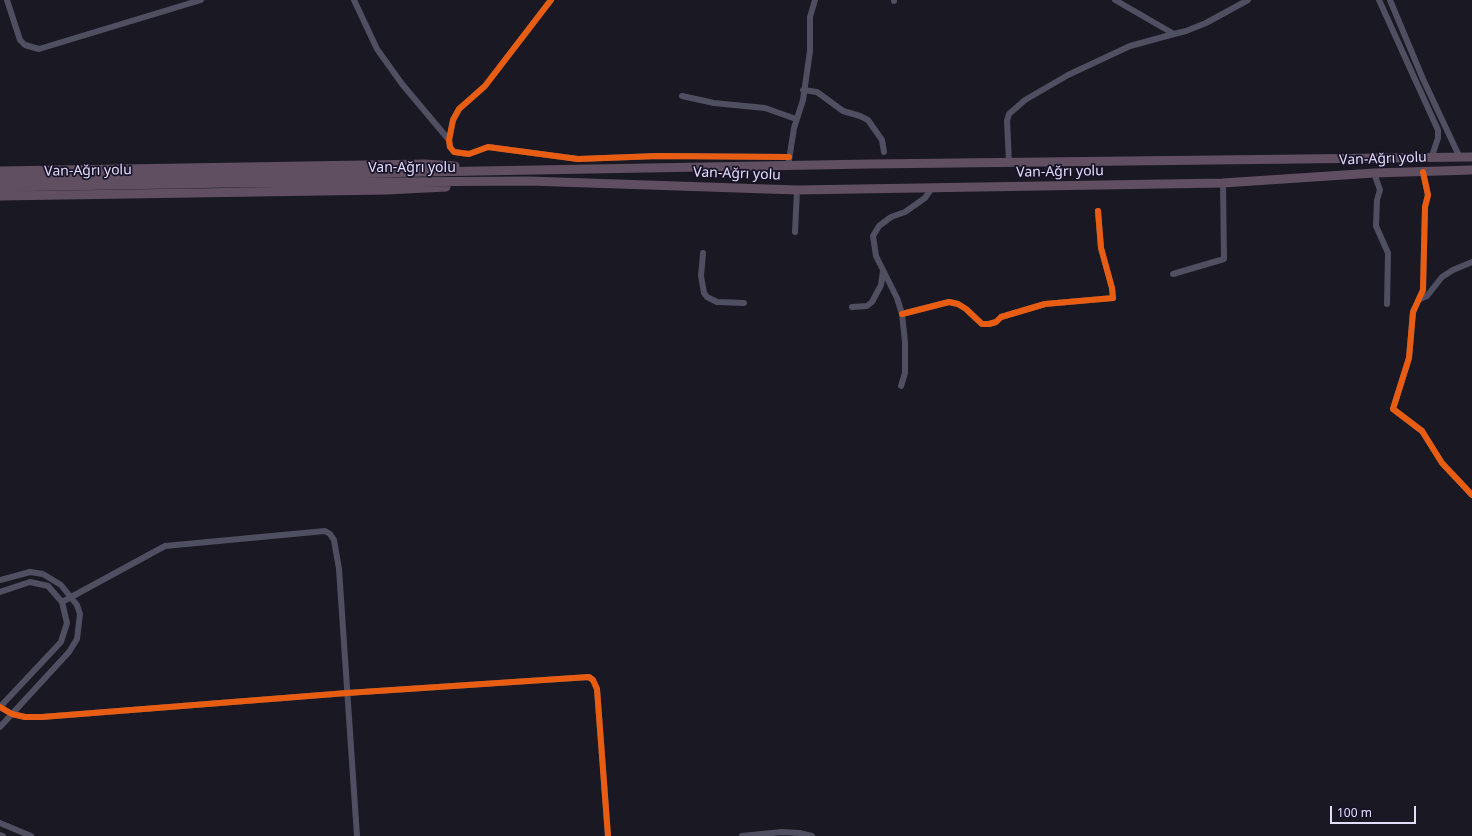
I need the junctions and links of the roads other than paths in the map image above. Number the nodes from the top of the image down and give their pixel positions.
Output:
1 (7, 0) edge
2 (201, 0) edge
3 (354, 0) edge
4 (551, 0) edge
5 (815, 0) edge
6 (1115, 0) edge
7 (1248, 0) edge
8 (1378, 0) edge
9 (1390, 0) edge
10 (1174, 34) junction
11 (803, 90) junction
12 (682, 96) dead end
13 (796, 119) junction
14 (449, 140) junction
15 (884, 152) dead end
16 (1460, 158) junction
17 (1472, 158) edge
18 (1431, 159) junction
19 (790, 161) junction
20 (1009, 162) junction
21 (1472, 170) edge
22 (0, 171) edge
23 (486, 171) junction
24 (1374, 172) junction
25 (1423, 172) junction
26 (0, 178) edge
27 (486, 182) junction
28 (1223, 183) junction
29 (0, 187) edge
30 (932, 188) junction
31 (797, 190) junction
32 (0, 196) edge
33 (1098, 211) dead end
34 (794, 232) dead end
35 (703, 253) dead end
36 (1472, 262) edge
37 (883, 270) junction
38 (1173, 274) dead end
39 (1420, 299) junction
40 (744, 303) dead end
41 (1387, 304) dead end
42 (852, 307) dead end
43 (902, 314) junction
44 (901, 386) dead end
45 (1472, 494) edge
46 (0, 580) edge
47 (0, 592) edge
48 (71, 596) junction
49 (62, 602) junction
50 (346, 693) junction
51 (0, 707) edge
52 (12, 714) junction
53 (0, 727) edge
54 (0, 822) edge
55 (0, 835) edge
56 (3, 836) edge
57 (31, 836) edge
58 (357, 836) edge
59 (608, 836) edge
60 (742, 836) edge
61 (812, 836) edge

1 - 2 street
3 - 14 street
4 - 14 street
5 - 11 street
6 - 10 street
7 - 10 street
8 - 18 street
9 - 16 street
10 - 20 street
11 - 13 street
11 - 15 street
12 - 13 street
13 - 19 street
14 - 19 street
16 - 17 highway
16 - 18 highway
18 - 20 highway
19 - 20 highway
19 - 23 highway
21 - 25 highway, Van-Ağrı yolu
22 - 23 highway
23 - 26 highway
24 - 25 highway, Van-Ağrı yolu
24 - 28 highway, Van-Ağrı yolu
24 - 41 street
25 - 39 street
27 - 29 highway, Van-Ağrı yolu
27 - 31 highway, Van-Ağrı yolu
27 - 32 highway
28 - 30 highway, Van-Ağrı yolu
28 - 38 street
30 - 31 highway, Van-Ağrı yolu
30 - 37 street
31 - 34 street
33 - 43 street
35 - 40 street
36 - 39 street
37 - 42 street
37 - 43 street
39 - 45 street
43 - 44 street
46 - 48 street
47 - 49 street
48 - 49 street
48 - 50 street
48 - 52 street
49 - 51 street
50 - 52 street
50 - 58 street
50 - 59 street
51 - 52 street
52 - 53 street
54 - 57 street
55 - 56 street
60 - 61 street

